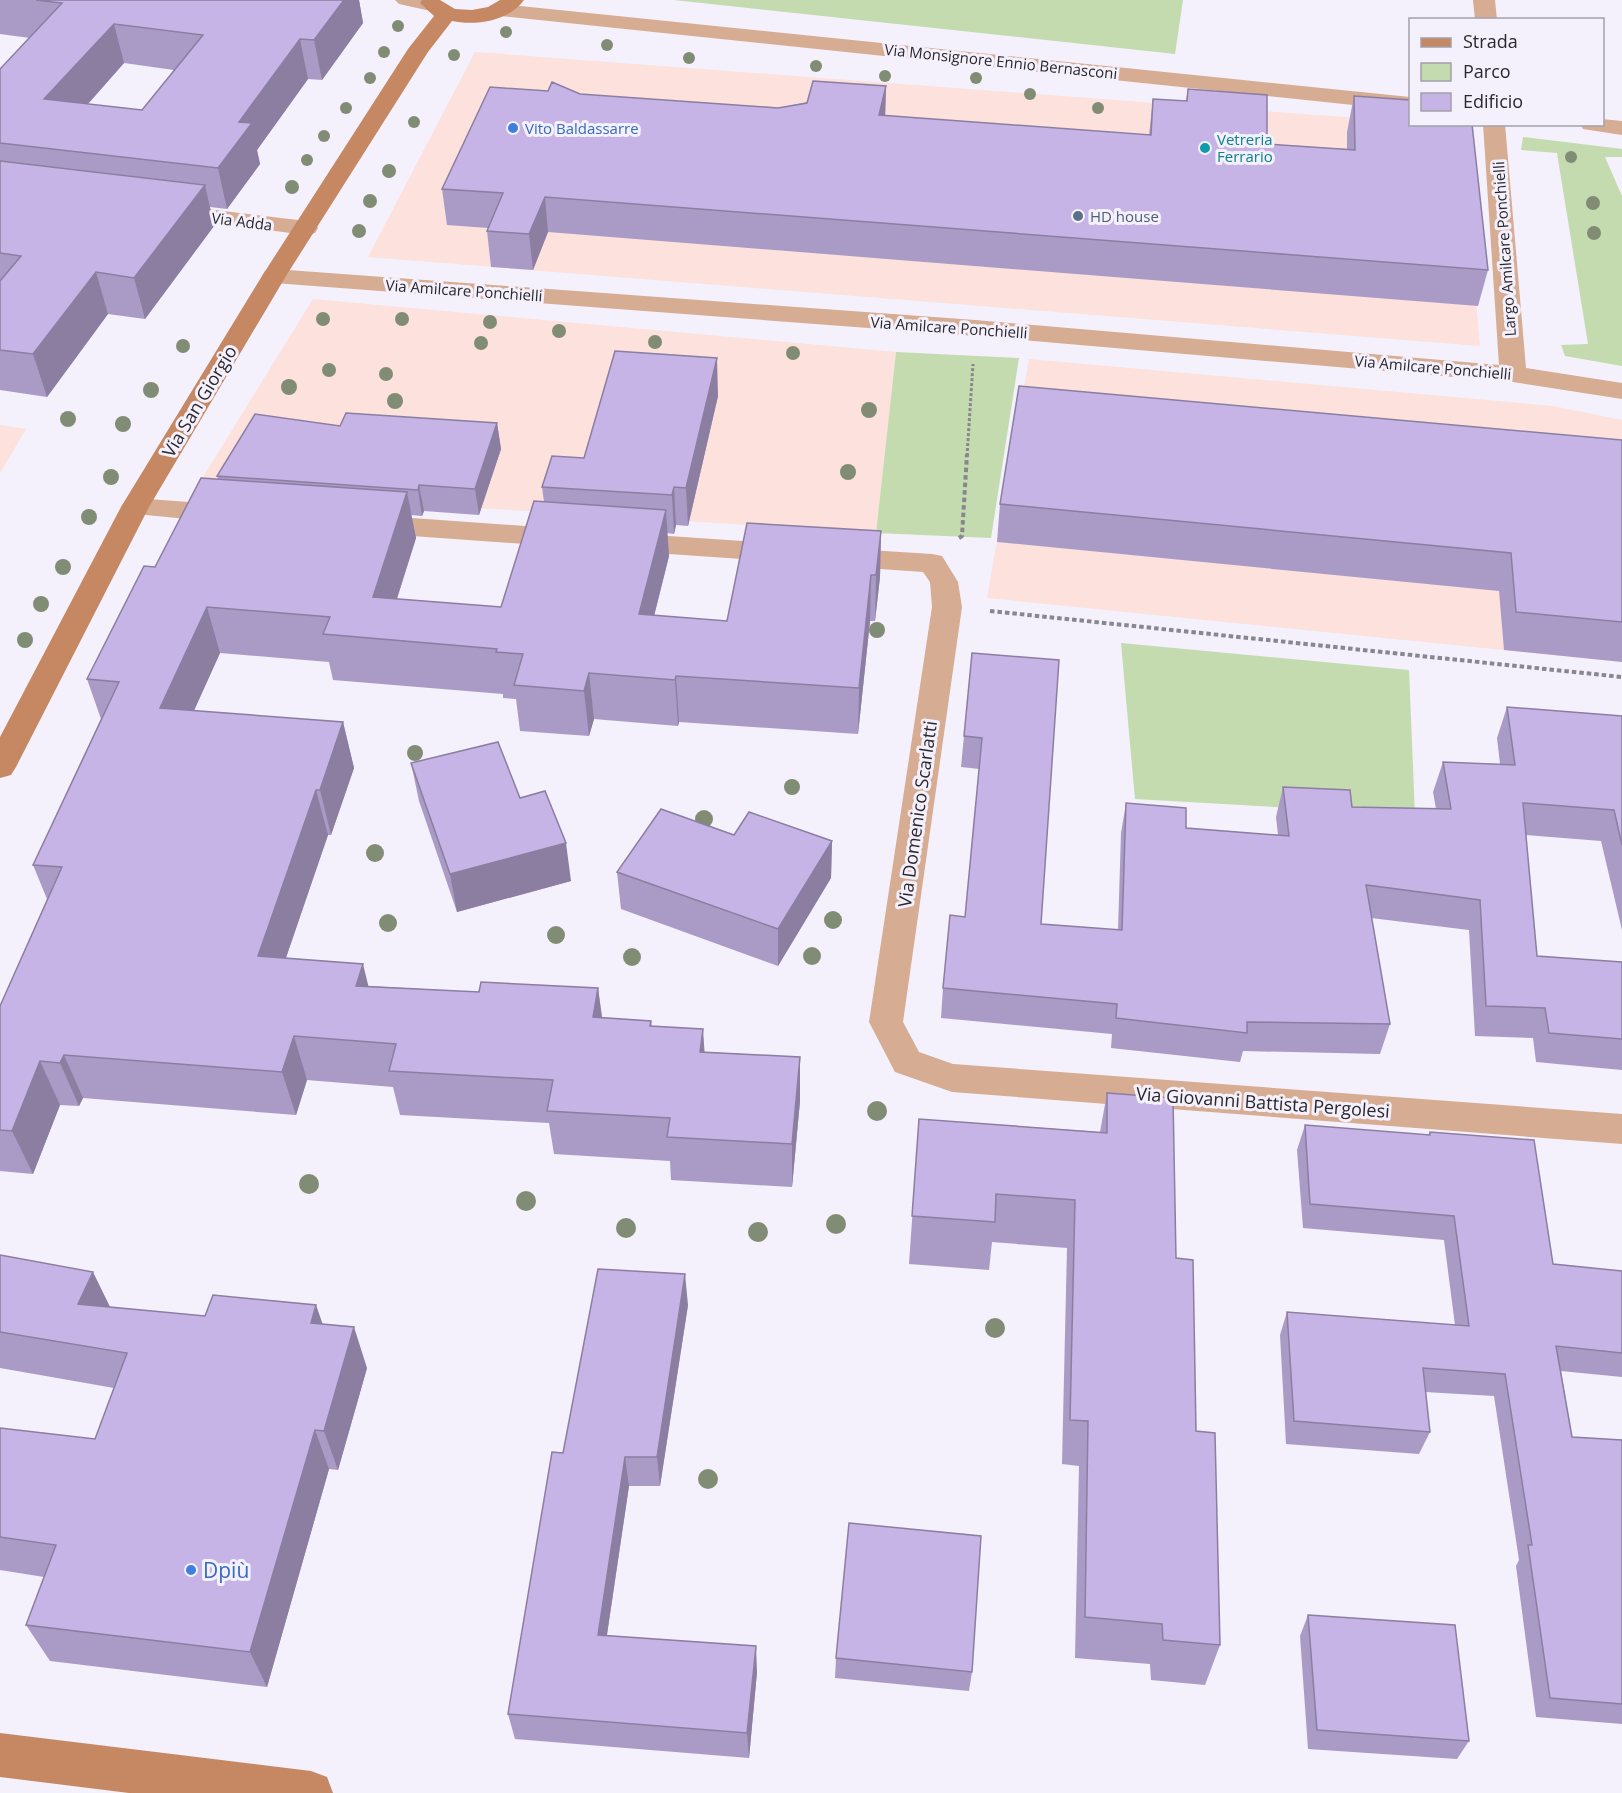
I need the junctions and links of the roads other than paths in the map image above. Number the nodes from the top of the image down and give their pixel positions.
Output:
1 (406, 0) edge
2 (540, 0) edge
3 (1484, 0) edge
4 (507, 5) edge
5 (436, 6) edge
6 (474, 16) junction
7 (592, 18) junction
8 (1486, 18) edge
9 (419, 49) junction
10 (1409, 104) edge
11 (1494, 126) edge
12 (1604, 126) edge
13 (1622, 128) edge
14 (140, 208) edge
15 (306, 228) junction
16 (273, 276) junction
17 (1514, 374) junction
18 (1622, 391) edge
19 (135, 507) junction
20 (254, 516) edge
21 (349, 522) edge
22 (0, 767) edge
23 (907, 1062) joint
24 (1622, 1129) edge
25 (0, 1755) edge
26 (311, 1793) edge

1 - 5 street
2 - 7 street, Via Monsignore Ennio Bernasconi
3 - 8 street
4 - 6 street, Via San Giorgio
4 - 7 street, Via Monsignore Ennio Bernasconi
5 - 6 street, Via San Giorgio
5 - 9 street, Via San Giorgio
6 - 9 street, Via San Giorgio
7 - 10 street, Via Monsignore Ennio Bernasconi
9 - 15 street, Via San Giorgio
11 - 17 street, Largo Amilcare Ponchielli
12 - 13 street
14 - 15 street, Via Adda
15 - 16 street, Via San Giorgio
16 - 17 street, Via Amilcare Ponchielli
16 - 19 street, Via San Giorgio
17 - 18 street, Via Amilcare Ponchielli
19 - 20 street
19 - 22 street, Via San Giorgio
21 - 23 street, Via Domenico Scarlatti
23 - 24 street, Via Giovanni Battista Pergolesi
25 - 26 street

